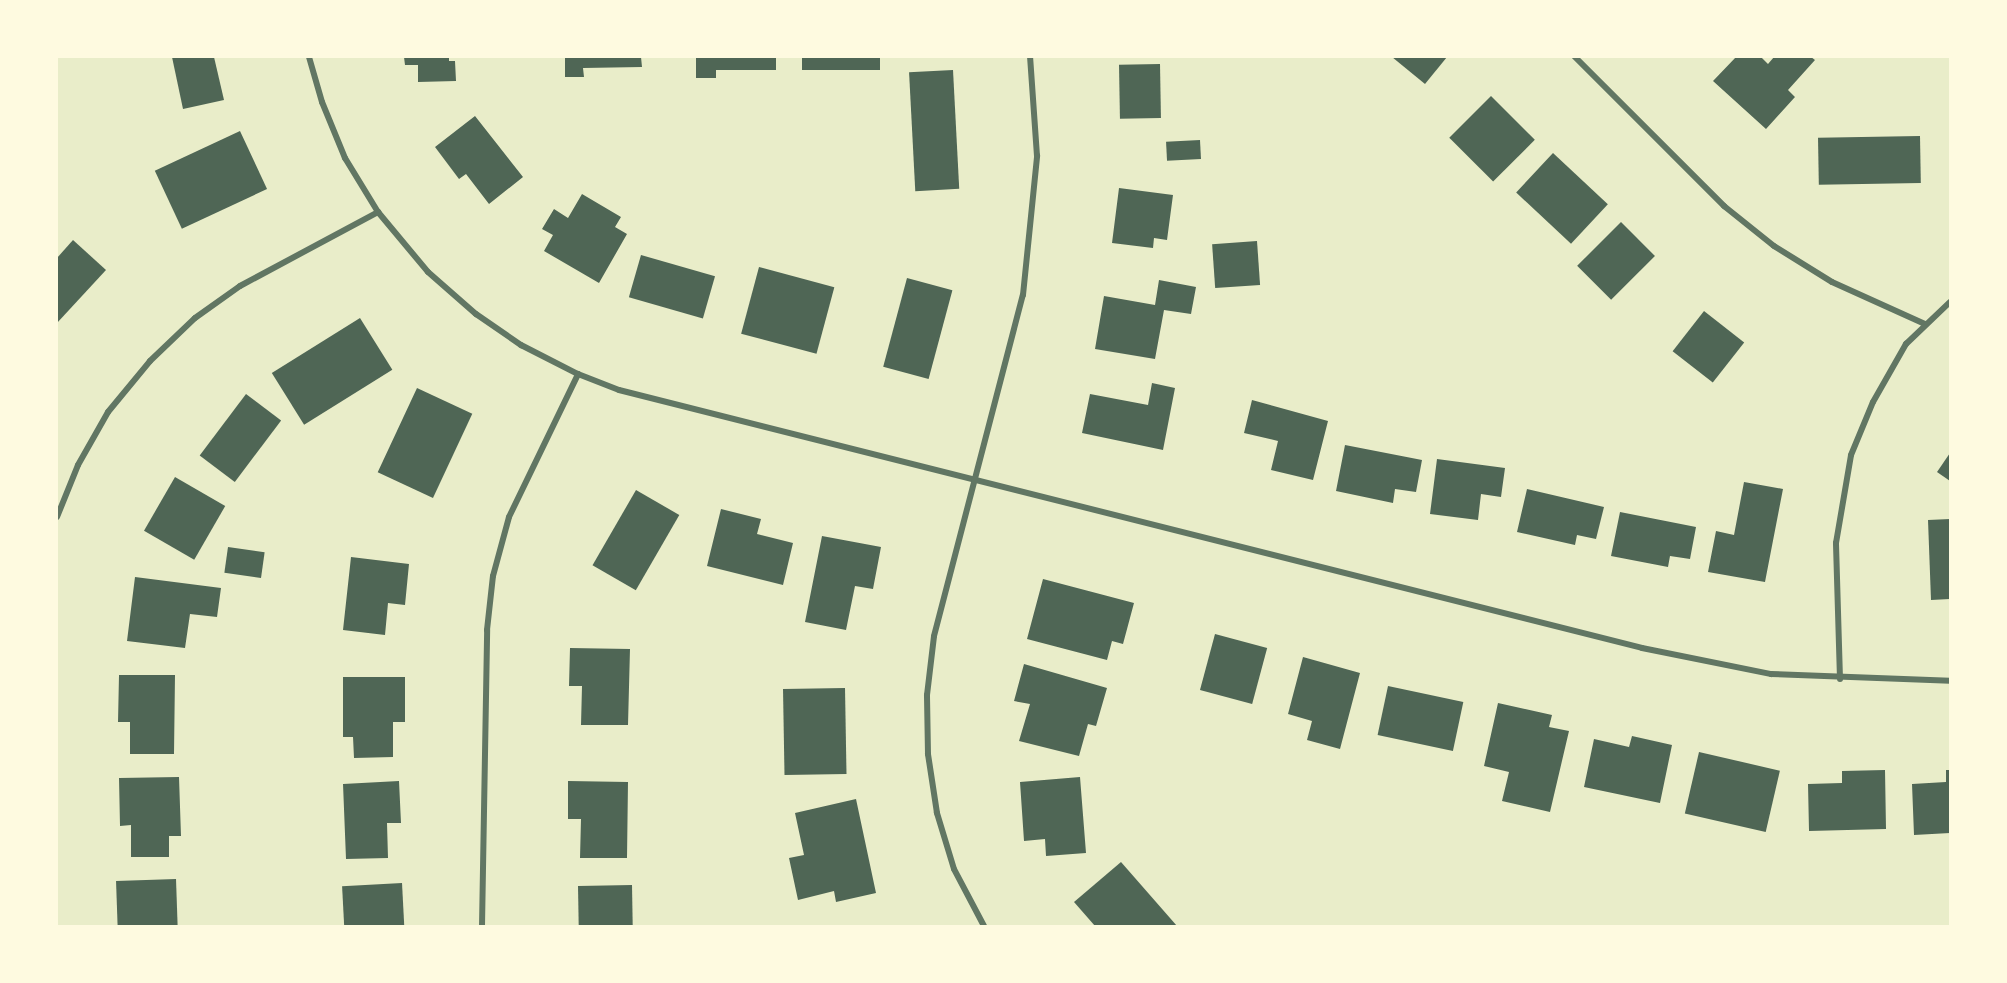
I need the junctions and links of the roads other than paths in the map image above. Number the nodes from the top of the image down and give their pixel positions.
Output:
1 (309, 57) edge
2 (1030, 57) edge
3 (1575, 57) edge
4 (378, 212) junction
5 (1950, 302) edge
6 (1925, 324) junction
7 (578, 374) junction
8 (975, 480) junction
9 (57, 517) edge
10 (1840, 679) junction
11 (1950, 681) edge
12 (482, 926) edge
13 (984, 926) edge

1 - 4 street
2 - 8 street
3 - 6 street
4 - 7 street
4 - 9 street
5 - 6 street
6 - 10 street
7 - 8 street
7 - 12 street
8 - 10 street
8 - 13 street
10 - 11 street

